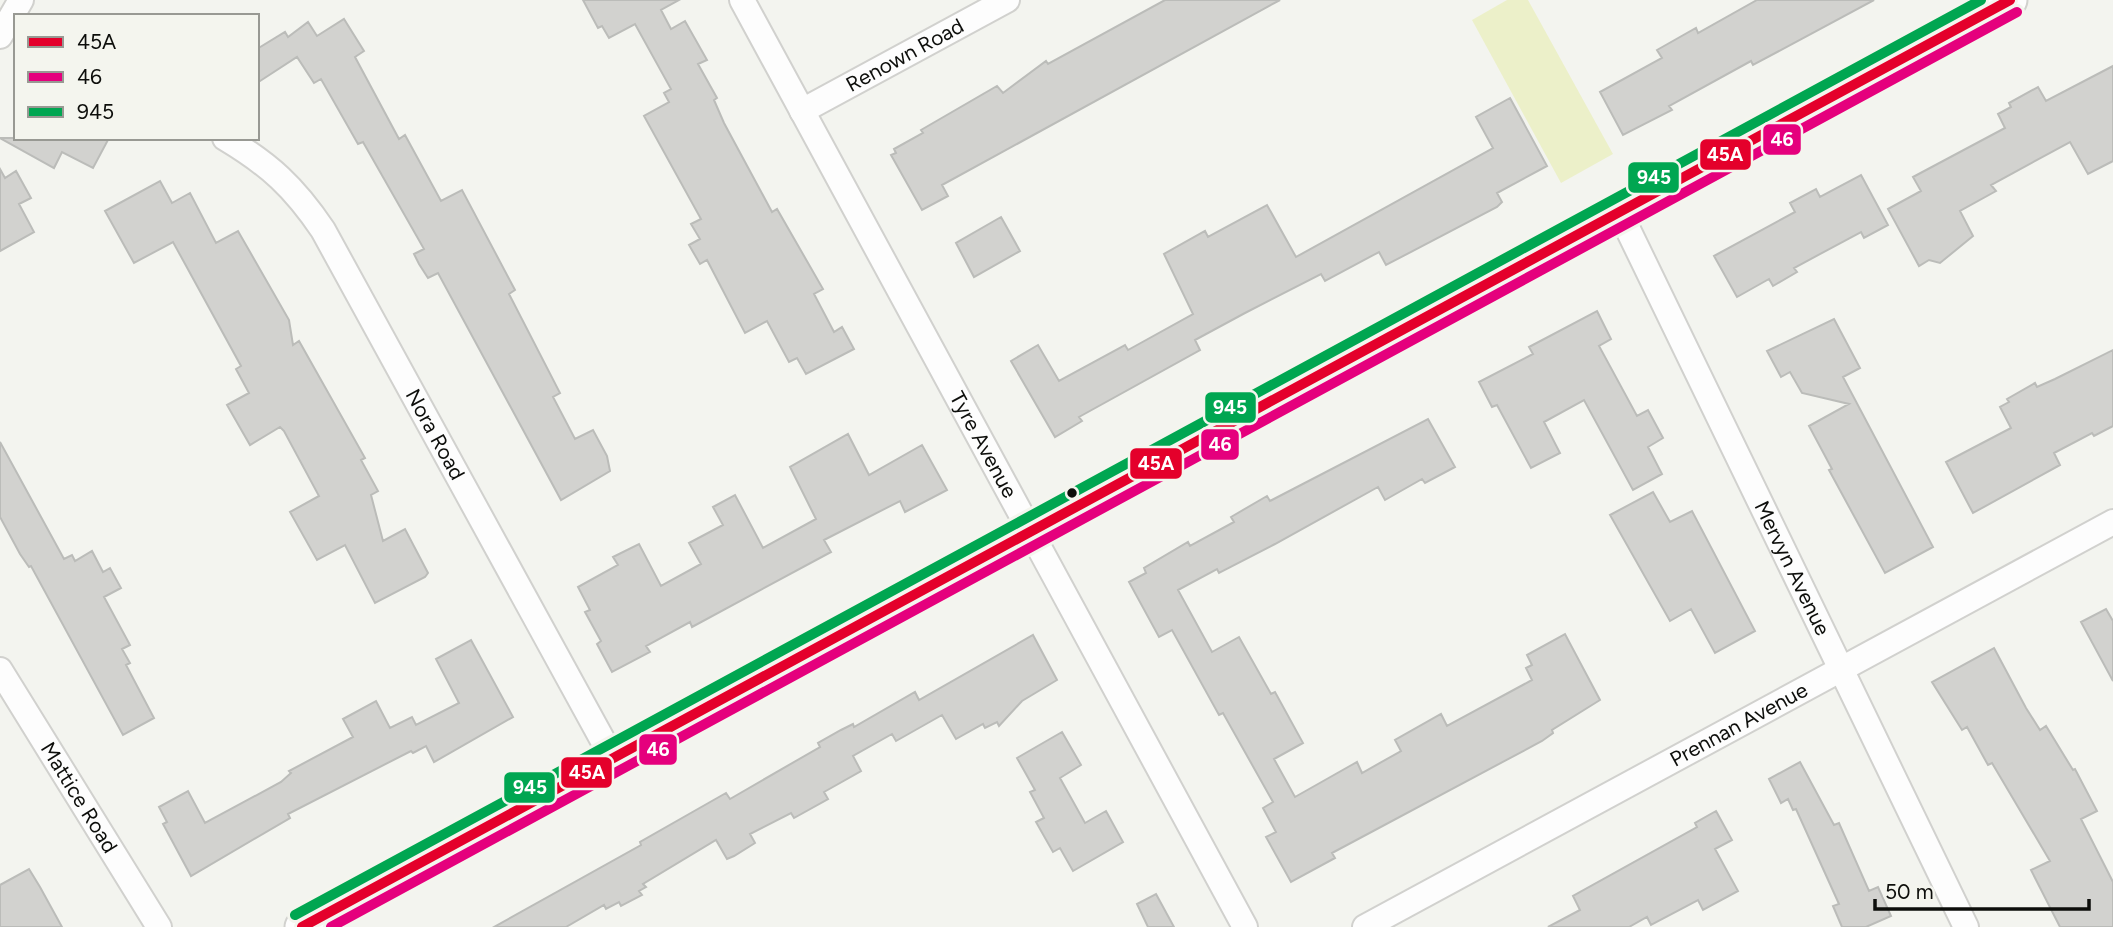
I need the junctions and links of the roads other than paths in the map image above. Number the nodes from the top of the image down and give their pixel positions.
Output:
1 (21, 0) edge
2 (742, 0) edge
3 (1007, 0) edge
4 (2010, 0) edge
5 (0, 36) edge
6 (802, 111) junction
7 (228, 140) edge
8 (1619, 211) junction
9 (2113, 522) edge
10 (1031, 532) junction
11 (1842, 668) junction
12 (0, 670) edge
13 (613, 759) junction
14 (159, 927) edge
15 (302, 927) edge
16 (1245, 927) edge
17 (1365, 927) edge
18 (1966, 927) edge

1 - 5 street
2 - 6 street, Tyre Avenue
3 - 6 street, Renown Road
4 - 8 main road
6 - 10 street, Tyre Avenue
7 - 13 street, Nora Road
8 - 10 main road
8 - 11 street, Mervyn Avenue
9 - 11 street, Prennan Avenue
10 - 13 main road
10 - 16 street, Tyre Avenue
11 - 17 street, Prennan Avenue
11 - 18 street, Mervyn Avenue
12 - 14 street, Mattice Road
13 - 15 main road

